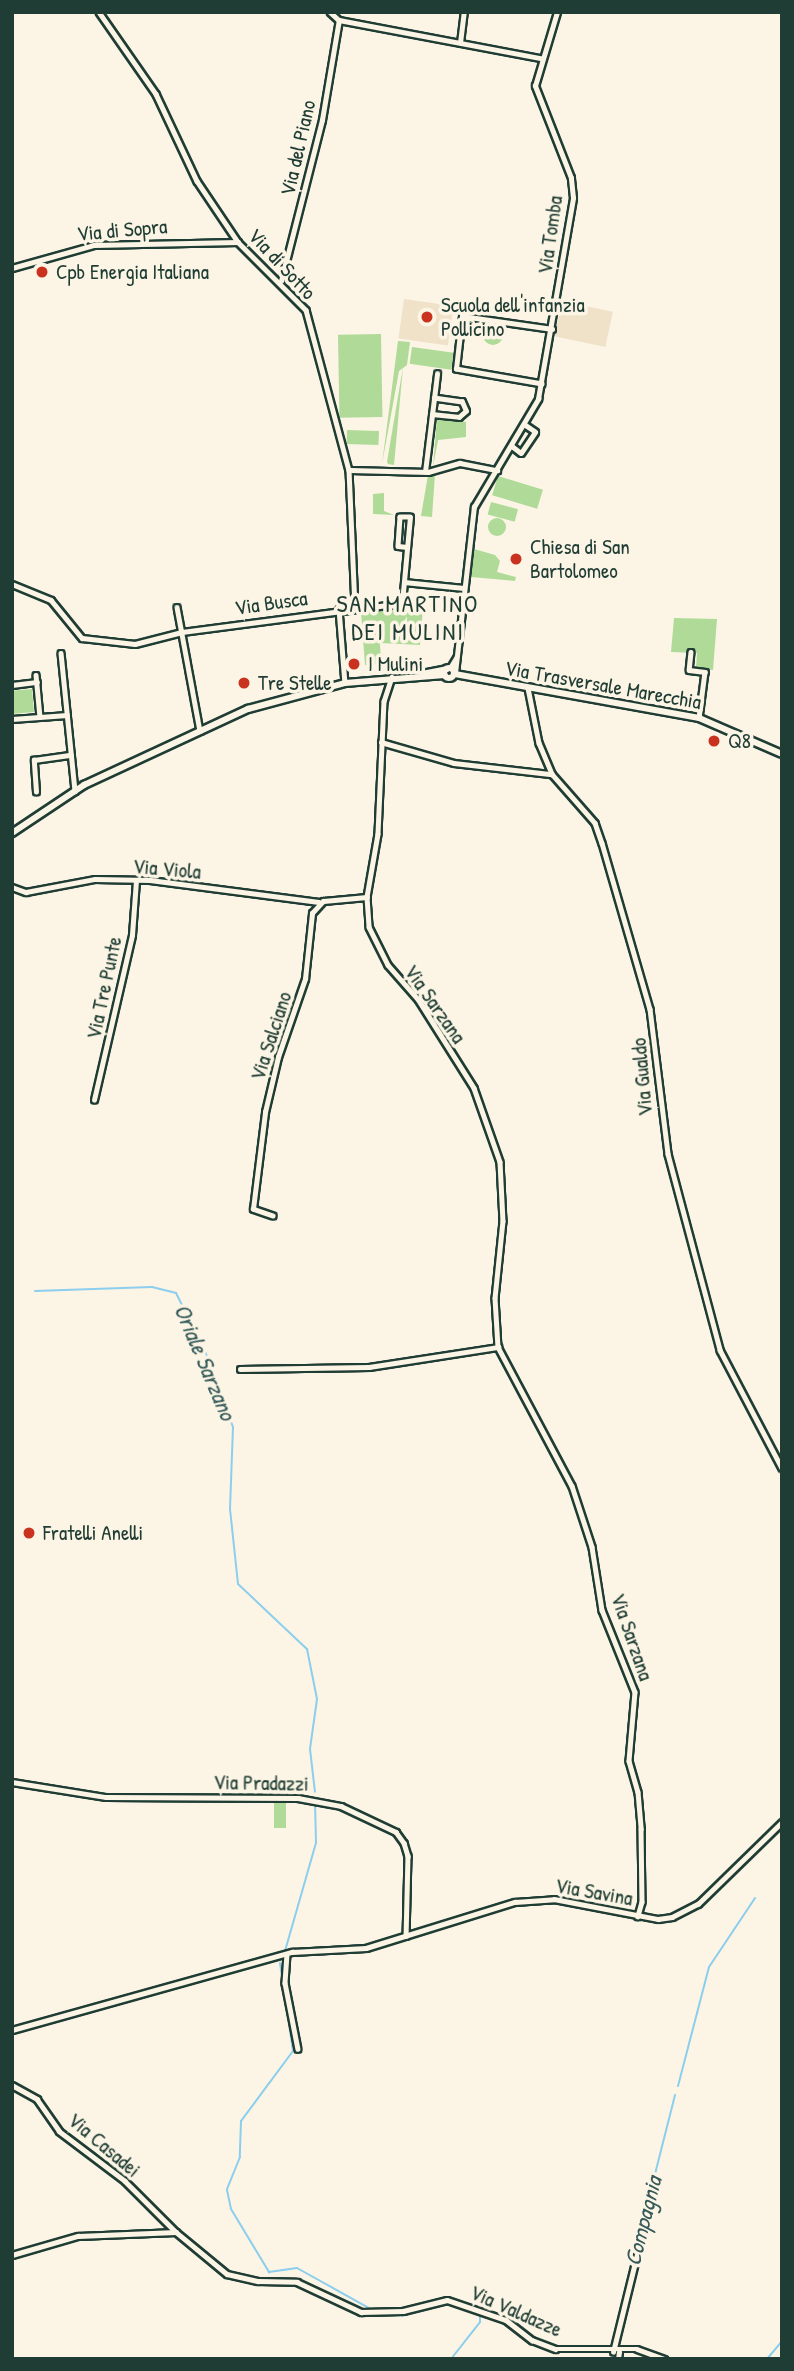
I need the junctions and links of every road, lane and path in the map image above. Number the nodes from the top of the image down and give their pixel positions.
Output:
1 (99, 12) edge
2 (330, 12) edge
3 (464, 12) edge
4 (557, 12) edge
5 (338, 16) edge
6 (460, 44) junction
7 (541, 58) junction
8 (238, 242) junction
9 (12, 268) edge
10 (281, 281) junction
11 (552, 329) junction
12 (438, 374) dead end
13 (542, 384) junction
14 (434, 398) junction
15 (432, 414) junction
16 (526, 426) junction
17 (512, 446) junction
18 (349, 470) junction
19 (497, 470) junction
20 (425, 472) junction
21 (407, 547) junction
22 (404, 582) junction
23 (12, 584) edge
24 (464, 588) junction
25 (177, 607) dead end
26 (355, 607) junction
27 (339, 609) junction
28 (182, 632) junction
29 (691, 652) dead end
30 (61, 653) dead end
31 (451, 673) junction
32 (36, 676) dead end
33 (392, 677) junction
34 (37, 682) junction
35 (345, 683) junction
36 (12, 685) edge
37 (528, 688) junction
38 (67, 715) junction
39 (40, 717) junction
40 (699, 718) junction
41 (12, 719) edge
42 (200, 731) junction
43 (381, 741) junction
44 (782, 754) edge
45 (71, 755) junction
46 (552, 774) junction
47 (75, 791) junction
48 (36, 792) dead end
49 (12, 833) edge
50 (136, 881) junction
51 (12, 887) edge
52 (367, 897) junction
53 (319, 902) junction
54 (94, 1100) dead end
55 (272, 1216) dead end
56 (498, 1347) junction
57 (240, 1369) dead end
58 (782, 1468) edge
59 (12, 1782) edge
60 (782, 1822) edge
61 (638, 1916) junction
62 (406, 1936) junction
63 (287, 1954) junction
64 (12, 2030) edge
65 (298, 2049) dead end
66 (12, 2085) edge
67 (649, 2205) dead end
68 (176, 2232) junction
69 (12, 2255) edge
70 (616, 2352) junction
71 (618, 2359) edge
72 (664, 2359) edge

1 - 8 street, Via di Sotto
2 - 5 street
3 - 6 street
4 - 7 street, Via Tomba
5 - 6 street
5 - 10 street, Via del Piano
6 - 7 street
7 - 11 street, Via Tomba
8 - 9 street, Via di Sopra
8 - 10 street, Via di Sotto
10 - 18 street, Via di Sotto
11 - 13 street, Via Tomba
11 - 13 street
12 - 14 street
13 - 16 street, Via Tomba
14 - 15 street
14 - 15 street
15 - 20 street
16 - 17 street, Via Tomba
16 - 17 street, Via Tomba
17 - 19 street, Via Tomba
18 - 20 street
18 - 26 street
19 - 20 street
19 - 24 street, Via Tomba
21 - 21 street
21 - 22 street
22 - 24 street
22 - 26 street, Via Busca
23 - 28 street, Via Busca
24 - 31 street, Via Tomba
25 - 28 street
26 - 27 street, Via Busca
27 - 28 street, Via Busca
27 - 35 street
28 - 42 street
29 - 40 street
30 - 38 street
31 - 33 main road, Via Trasversale Marecchia
31 - 37 main road, Via Trasversale Marecchia
32 - 34 street
33 - 35 main road
33 - 43 street, Via Sarzana
34 - 36 street
34 - 39 street
35 - 42 main road
37 - 40 main road, Via Trasversale Marecchia
37 - 46 street, Via Gualdo
38 - 39 street
38 - 45 street
39 - 41 street
40 - 44 main road, Via Trasversale Marecchia
42 - 47 main road
43 - 46 street
43 - 52 street, Via Sarzana
45 - 47 street
45 - 48 street
46 - 58 street, Via Gualdo
47 - 49 main road
50 - 51 street, Via Viola
50 - 53 street, Via Viola
50 - 54 street, Via Tre Punte
52 - 53 street
52 - 56 street, Via Sarzana
53 - 55 street, Via Salciano
56 - 57 street
56 - 61 street, Via Sarzana
59 - 62 street, Via Pradazzi
60 - 61 street, Via Savina
61 - 62 street, Via Savina
62 - 63 street, Via Savina
63 - 64 street, Via Savina
63 - 65 street
66 - 68 street, Via Casadei
67 - 70 street
68 - 69 street
68 - 70 street, Via Valdazze
70 - 71 street
70 - 72 street, Via Valdazze

